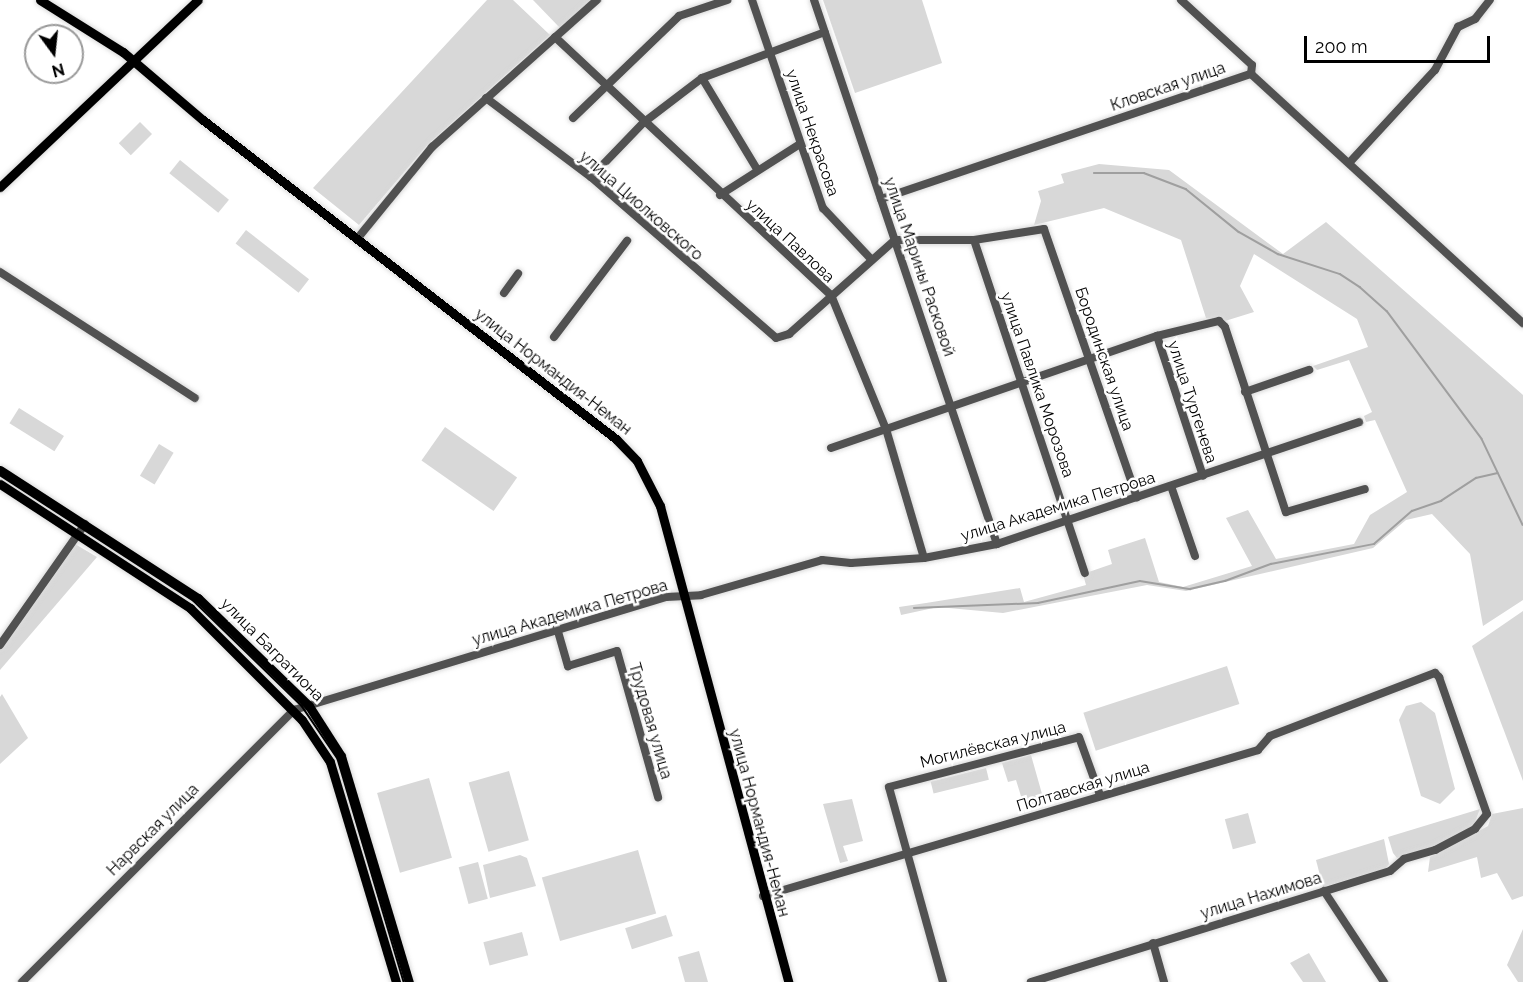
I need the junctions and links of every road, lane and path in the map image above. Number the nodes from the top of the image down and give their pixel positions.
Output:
1 (40, 0) edge
2 (198, 0) edge
3 (597, 0) edge
4 (727, 0) edge
5 (752, 0) edge
6 (814, 0) edge
7 (1181, 0) edge
8 (1490, 0) edge
9 (825, 32) junction
10 (555, 38) junction
11 (770, 53) junction
12 (135, 61) junction
13 (1251, 74) junction
14 (702, 78) junction
15 (603, 86) junction
16 (486, 98) junction
17 (573, 118) dead end
18 (643, 123) junction
19 (800, 144) junction
20 (1350, 162) junction
21 (758, 169) junction
22 (591, 177) junction
23 (0, 188) edge
24 (720, 195) junction
25 (881, 199) junction
26 (357, 239) junction
27 (895, 240) junction
28 (974, 240) junction
29 (627, 241) dead end
30 (872, 260) junction
31 (0, 272) edge
32 (518, 274) dead end
33 (504, 293) dead end
34 (831, 296) junction
35 (1523, 323) edge
36 (1157, 336) junction
37 (554, 337) dead end
38 (1089, 361) junction
39 (1309, 370) dead end
40 (1023, 384) junction
41 (1245, 392) junction
42 (195, 398) dead end
43 (953, 409) junction
44 (1359, 422) dead end
45 (886, 429) junction
46 (831, 448) dead end
47 (1265, 455) junction
48 (0, 470) edge
49 (1203, 476) junction
50 (0, 484) edge
51 (1171, 486) junction
52 (1365, 489) dead end
53 (1137, 497) junction
54 (1069, 520) junction
55 (85, 524) junction
56 (78, 536) junction
57 (997, 544) junction
58 (1195, 556) dead end
59 (924, 558) junction
60 (1085, 573) dead end
61 (684, 597) junction
62 (557, 628) junction
63 (0, 645) edge
64 (309, 706) junction
65 (294, 710) junction
66 (1100, 795) junction
67 (658, 798) dead end
68 (1488, 814) joint
69 (905, 854) junction
70 (379, 883) junction
71 (368, 886) junction
72 (1324, 891) junction
73 (763, 896) junction
74 (1153, 943) junction
75 (22, 982) edge
76 (396, 982) edge
77 (409, 982) edge
78 (788, 982) edge
79 (943, 982) edge
80 (1031, 982) edge
81 (1164, 982) edge
82 (1384, 982) edge

1 - 12 main road, улица Нормандия-Неман
2 - 12 main road
3 - 10 street
4 - 15 street
5 - 11 street, улица Некрасова
6 - 9 street, улица Марины Расковой
7 - 13 street
8 - 20 street
9 - 11 street
9 - 25 street, улица Марины Расковой
10 - 15 street, улица Павлова
10 - 16 street
11 - 14 street
11 - 19 street, улица Некрасова
12 - 23 main road
12 - 26 main road, улица Нормандия-Неман
13 - 20 street, Кловская улица
13 - 25 street, Кловская улица
14 - 18 street
14 - 21 street
15 - 17 street
15 - 18 street, улица Павлова
16 - 22 street, улица Циолковского
16 - 26 street
18 - 22 street
18 - 24 street, улица Павлова
19 - 21 street
19 - 30 street, улица Некрасова
20 - 35 street, Кловская улица
21 - 24 street
22 - 34 street, улица Циолковского
24 - 34 street, улица Павлова
25 - 27 street, улица Марины Расковой
26 - 61 main road, улица Нормандия-Неман
27 - 28 street
27 - 30 street
27 - 43 street, улица Марины Расковой
28 - 38 street, Бородинская улица
28 - 40 street, улица Павлика Морозова
29 - 37 street
30 - 34 street
31 - 42 street
32 - 33 street
34 - 45 street, улица Павлова
36 - 38 street
36 - 41 street
36 - 49 street, улица Тургенева
38 - 40 street
38 - 53 street, Бородинская улица
39 - 41 street
40 - 43 street
40 - 54 street, улица Павлика Морозова
41 - 47 street
43 - 45 street
43 - 57 street, улица Марины Расковой
44 - 47 street, улица Академика Петрова
45 - 46 street
45 - 59 street, улица Павлова
47 - 49 street, улица Академика Петрова
47 - 52 street
48 - 55 main road, улица Багратиона
49 - 51 street, улица Академика Петрова
50 - 56 main road, улица Багратиона
51 - 53 street, улица Академика Петрова
51 - 58 street
53 - 54 street, улица Академика Петрова
54 - 57 street, улица Академика Петрова
54 - 60 street, улица Павлика Морозова
55 - 56 street
55 - 64 main road, улица Багратиона
56 - 63 street
56 - 65 main road, улица Багратиона
57 - 59 street, улица Академика Петрова
59 - 61 street, улица Академика Петрова
61 - 62 street, улица Академика Петрова
61 - 73 main road, улица Нормандия-Неман
62 - 64 street, улица Академика Петрова
62 - 67 street, Трудовая улица
64 - 65 street
64 - 70 main road, улица Багратиона
65 - 71 main road, улица Багратиона
65 - 75 street, Нарвская улица
66 - 68 street, Полтавская улица
66 - 69 street, Полтавская улица
66 - 69 street, Могилёвская улица
68 - 72 street, улица Нахимова
69 - 73 street, Полтавская улица
69 - 79 street
70 - 71 main road
70 - 77 main road, улица Багратиона
71 - 76 main road, улица Багратиона
72 - 74 street, улица Нахимова
72 - 82 street
73 - 78 main road, улица Нормандия-Неман
74 - 80 street, улица Нахимова
74 - 81 street

